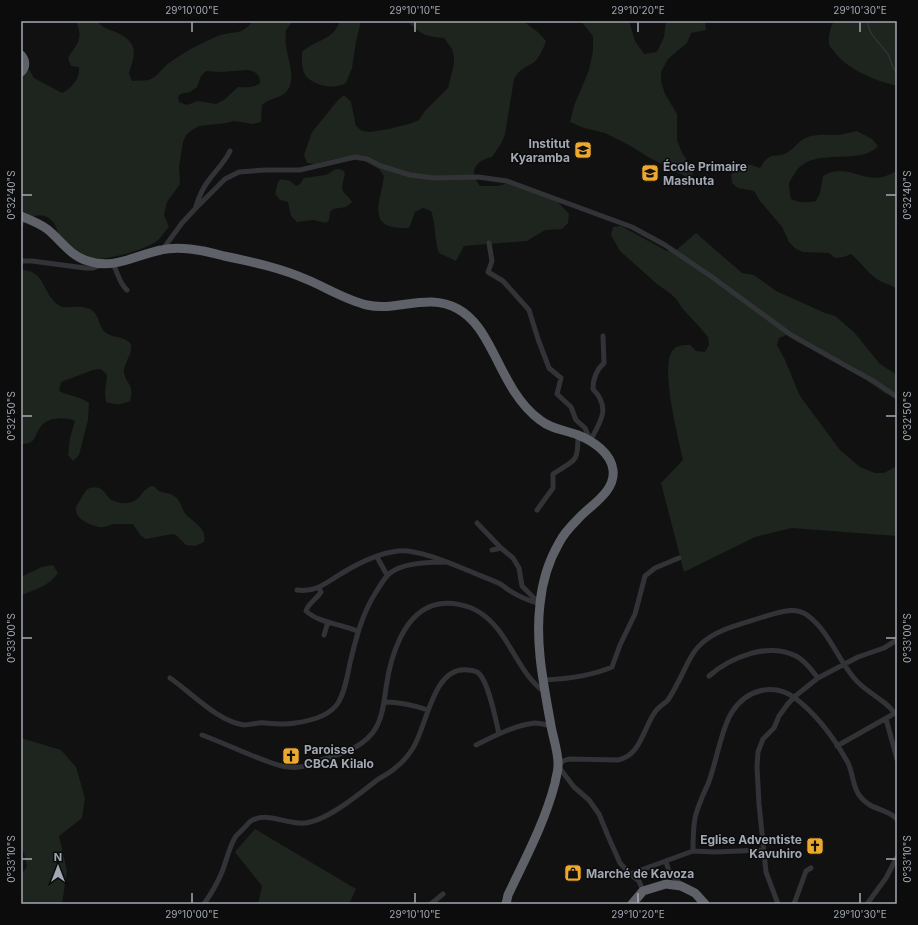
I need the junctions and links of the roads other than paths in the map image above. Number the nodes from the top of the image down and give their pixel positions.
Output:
1 (21, 55) edge
2 (21, 72) edge
3 (230, 151) dead end
4 (195, 209) junction
5 (21, 216) edge
6 (489, 243) dead end
7 (163, 249) junction
8 (21, 261) edge
9 (113, 264) junction
10 (100, 265) junction
11 (127, 290) dead end
12 (603, 336) dead end
13 (897, 397) edge
14 (578, 435) junction
15 (590, 441) junction
16 (537, 510) dead end
17 (477, 523) dead end
18 (501, 548) junction
19 (492, 550) dead end
20 (377, 557) junction
21 (679, 558) dead end
22 (446, 562) junction
23 (387, 575) junction
24 (319, 588) junction
25 (297, 590) dead end
26 (540, 604) junction
27 (328, 622) junction
28 (357, 631) junction
29 (324, 635) dead end
30 (897, 640) edge
31 (844, 664) junction
32 (709, 676) dead end
33 (170, 678) dead end
34 (818, 678) junction
35 (544, 680) junction
36 (546, 693) junction
37 (794, 697) junction
38 (384, 702) junction
39 (428, 710) junction
40 (896, 713) edge
41 (886, 719) junction
42 (551, 726) junction
43 (499, 734) junction
44 (202, 735) dead end
45 (476, 745) dead end
46 (837, 746) junction
47 (897, 759) edge
48 (558, 766) junction
49 (897, 819) edge
50 (763, 850) junction
51 (693, 851) junction
52 (897, 857) edge
53 (666, 862) junction
54 (811, 868) dead end
55 (630, 874) junction
56 (681, 886) junction
57 (643, 891) junction
58 (443, 894) dead end
59 (204, 904) edge
60 (431, 904) edge
61 (506, 904) edge
62 (632, 904) edge
63 (705, 904) edge
64 (778, 904) edge
65 (794, 904) edge
66 (867, 904) edge

1 - 2 highway
3 - 4 street
4 - 7 street
4 - 13 street
5 - 10 highway
6 - 15 street
7 - 9 highway
7 - 14 highway
8 - 10 street
9 - 10 highway
9 - 11 street
12 - 15 street
14 - 15 highway
14 - 16 street
15 - 26 highway
17 - 18 street
18 - 19 street
18 - 26 street
20 - 22 street
20 - 23 street
20 - 24 street
21 - 35 street
22 - 23 street
22 - 26 street
23 - 28 street
24 - 25 street
24 - 27 street
26 - 35 highway
27 - 28 street
27 - 29 street
28 - 33 street
30 - 31 street
31 - 34 street
31 - 40 street
31 - 48 street
32 - 34 street
34 - 37 street
35 - 36 highway
36 - 38 street
36 - 42 highway
37 - 46 street
37 - 50 street
37 - 51 street
38 - 39 street
38 - 44 street
39 - 43 street
39 - 59 street
40 - 41 street
41 - 46 street
41 - 47 street
42 - 43 street
42 - 48 highway
43 - 45 street
46 - 49 street
48 - 55 street
48 - 61 highway
50 - 51 street
50 - 64 street
51 - 53 street
52 - 66 street
53 - 55 street
53 - 56 street
54 - 65 street
55 - 57 street
56 - 57 highway
56 - 63 highway
57 - 62 highway
58 - 60 street

